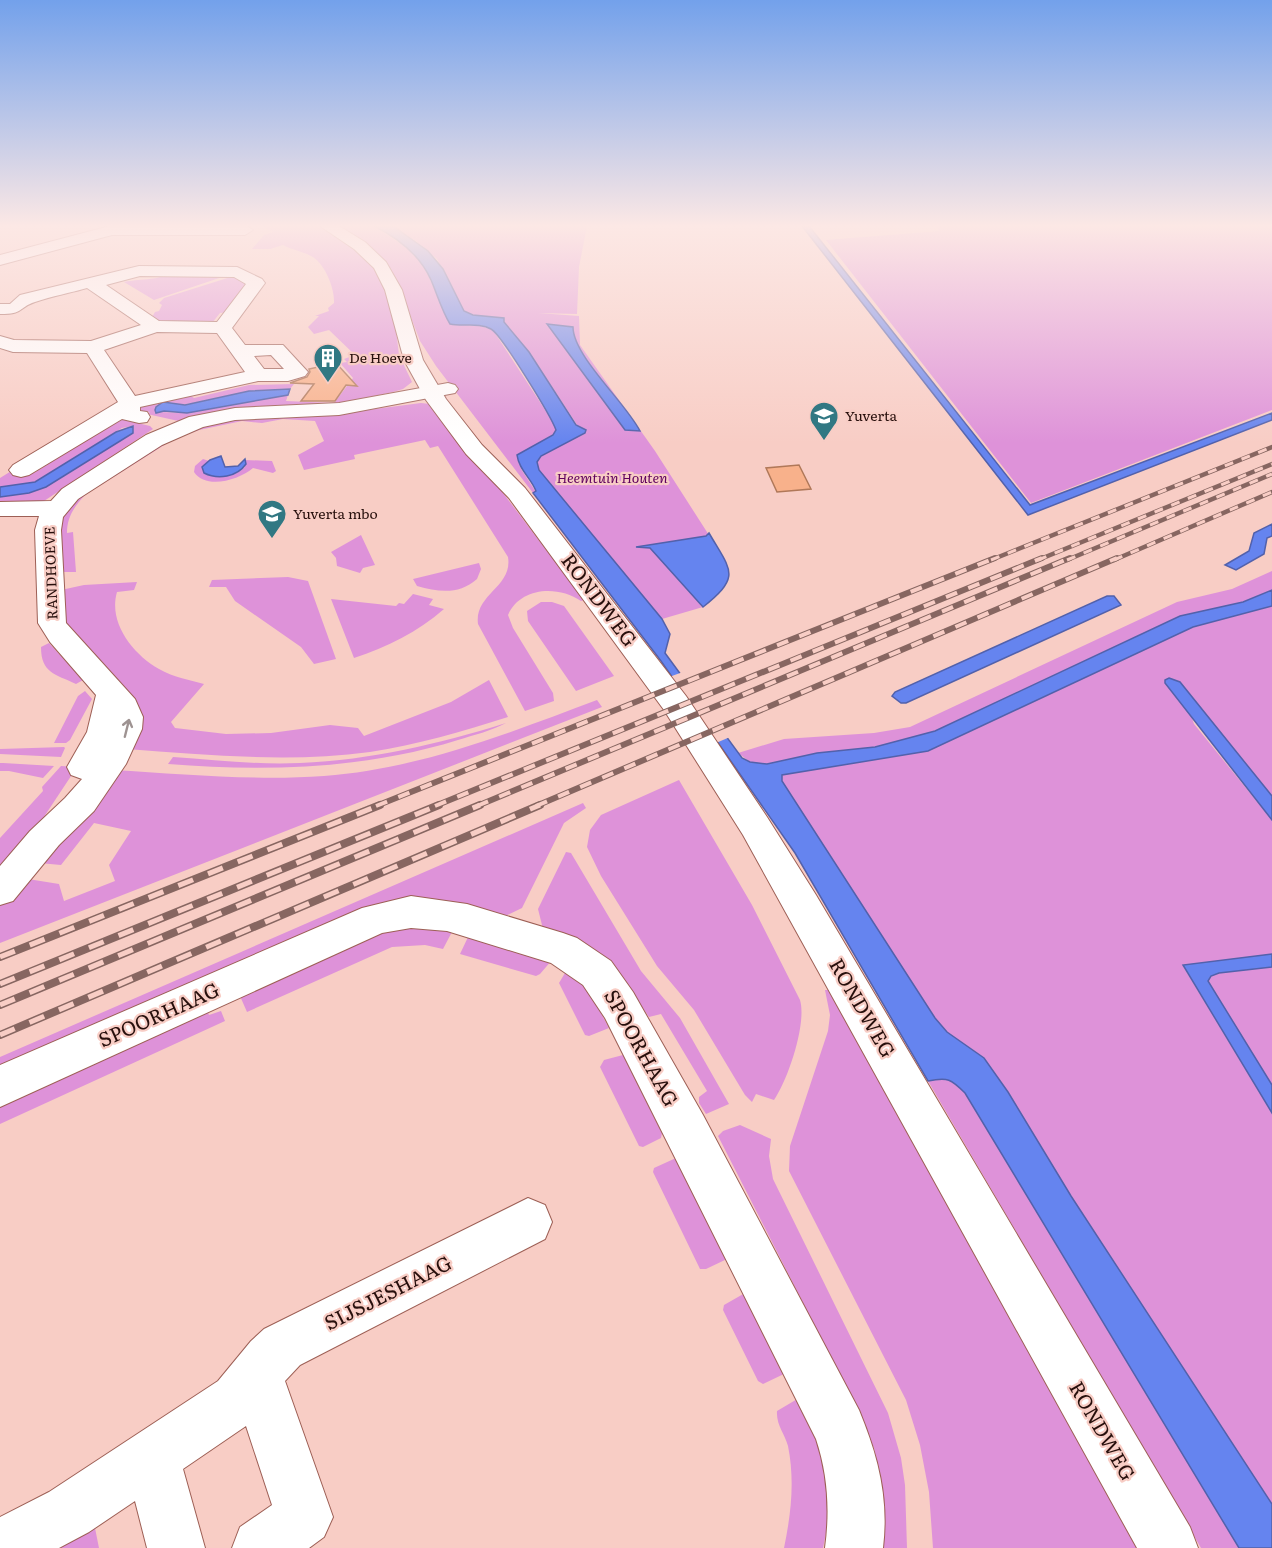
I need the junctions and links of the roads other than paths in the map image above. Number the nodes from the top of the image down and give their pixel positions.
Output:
1 (29, 298) edge
2 (113, 298) edge
3 (244, 298) edge
4 (397, 298) edge
5 (0, 309) edge
6 (155, 326) junction
7 (222, 328) junction
8 (0, 342) edge
9 (93, 347) junction
10 (239, 351) junction
11 (258, 375) junction
12 (440, 390) junction
13 (129, 404) junction
14 (179, 428) junction
15 (21, 470) dead end
16 (0, 508) edge
17 (56, 508) junction
18 (0, 890) edge
19 (0, 1086) edge
20 (528, 1222) dead end
21 (257, 1377) junction
22 (152, 1457) junction
23 (0, 1548) edge
24 (176, 1548) edge
25 (261, 1548) edge
26 (854, 1548) edge
27 (1169, 1548) edge

1 - 5 street
2 - 6 street
3 - 7 street
4 - 12 street, RONDWEG
6 - 7 street
6 - 9 street
7 - 10 street
8 - 9 street
9 - 13 street
10 - 11 street
10 - 11 street
11 - 13 street
12 - 14 street
12 - 27 street, RONDWEG
13 - 14 street
13 - 15 street
14 - 17 street, RANDHOEVE
16 - 17 street
17 - 18 street, RANDHOEVE
19 - 26 street, SPOORHAAG
20 - 21 street, SIJSJESHAAG
21 - 22 street, SIJSJESHAAG
21 - 25 street
22 - 23 street, SIJSJESHAAG
22 - 24 street

